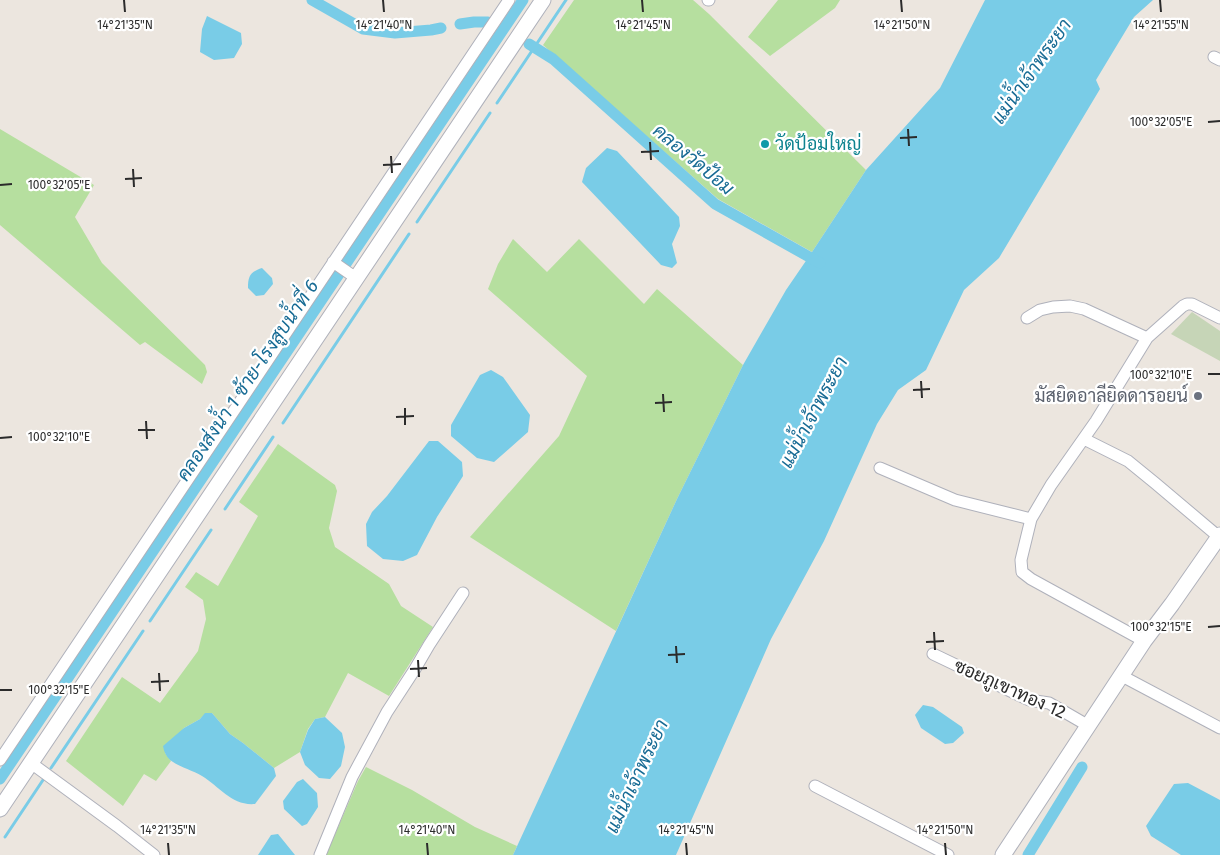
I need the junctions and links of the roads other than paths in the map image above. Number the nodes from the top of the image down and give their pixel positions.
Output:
1 (509, 0) edge
2 (543, 0) edge
3 (335, 263) junction
4 (353, 276) junction
5 (1027, 318) dead end
6 (1220, 318) edge
7 (1148, 338) junction
8 (1084, 439) junction
9 (880, 468) dead end
10 (1031, 519) junction
11 (1219, 536) edge
12 (463, 593) dead end
13 (1144, 641) junction
14 (933, 654) dead end
15 (1122, 676) junction
16 (1087, 725) junction
17 (1220, 728) edge
18 (0, 760) edge
19 (31, 764) junction
20 (815, 786) dead end
21 (0, 809) edge
22 (154, 855) edge
23 (320, 855) edge
24 (948, 855) edge
25 (1002, 855) edge

1 - 3 street
2 - 4 main road
3 - 4 street
3 - 18 street
4 - 19 main road
5 - 7 street
6 - 7 street
7 - 8 street
8 - 10 street
8 - 11 street
9 - 10 street
10 - 13 street
11 - 13 main road
12 - 23 street
13 - 15 main road
14 - 16 street, ซอยภูเขาทอง 12
15 - 16 main road
15 - 17 street
16 - 25 main road
19 - 21 main road
19 - 22 street
20 - 24 street

